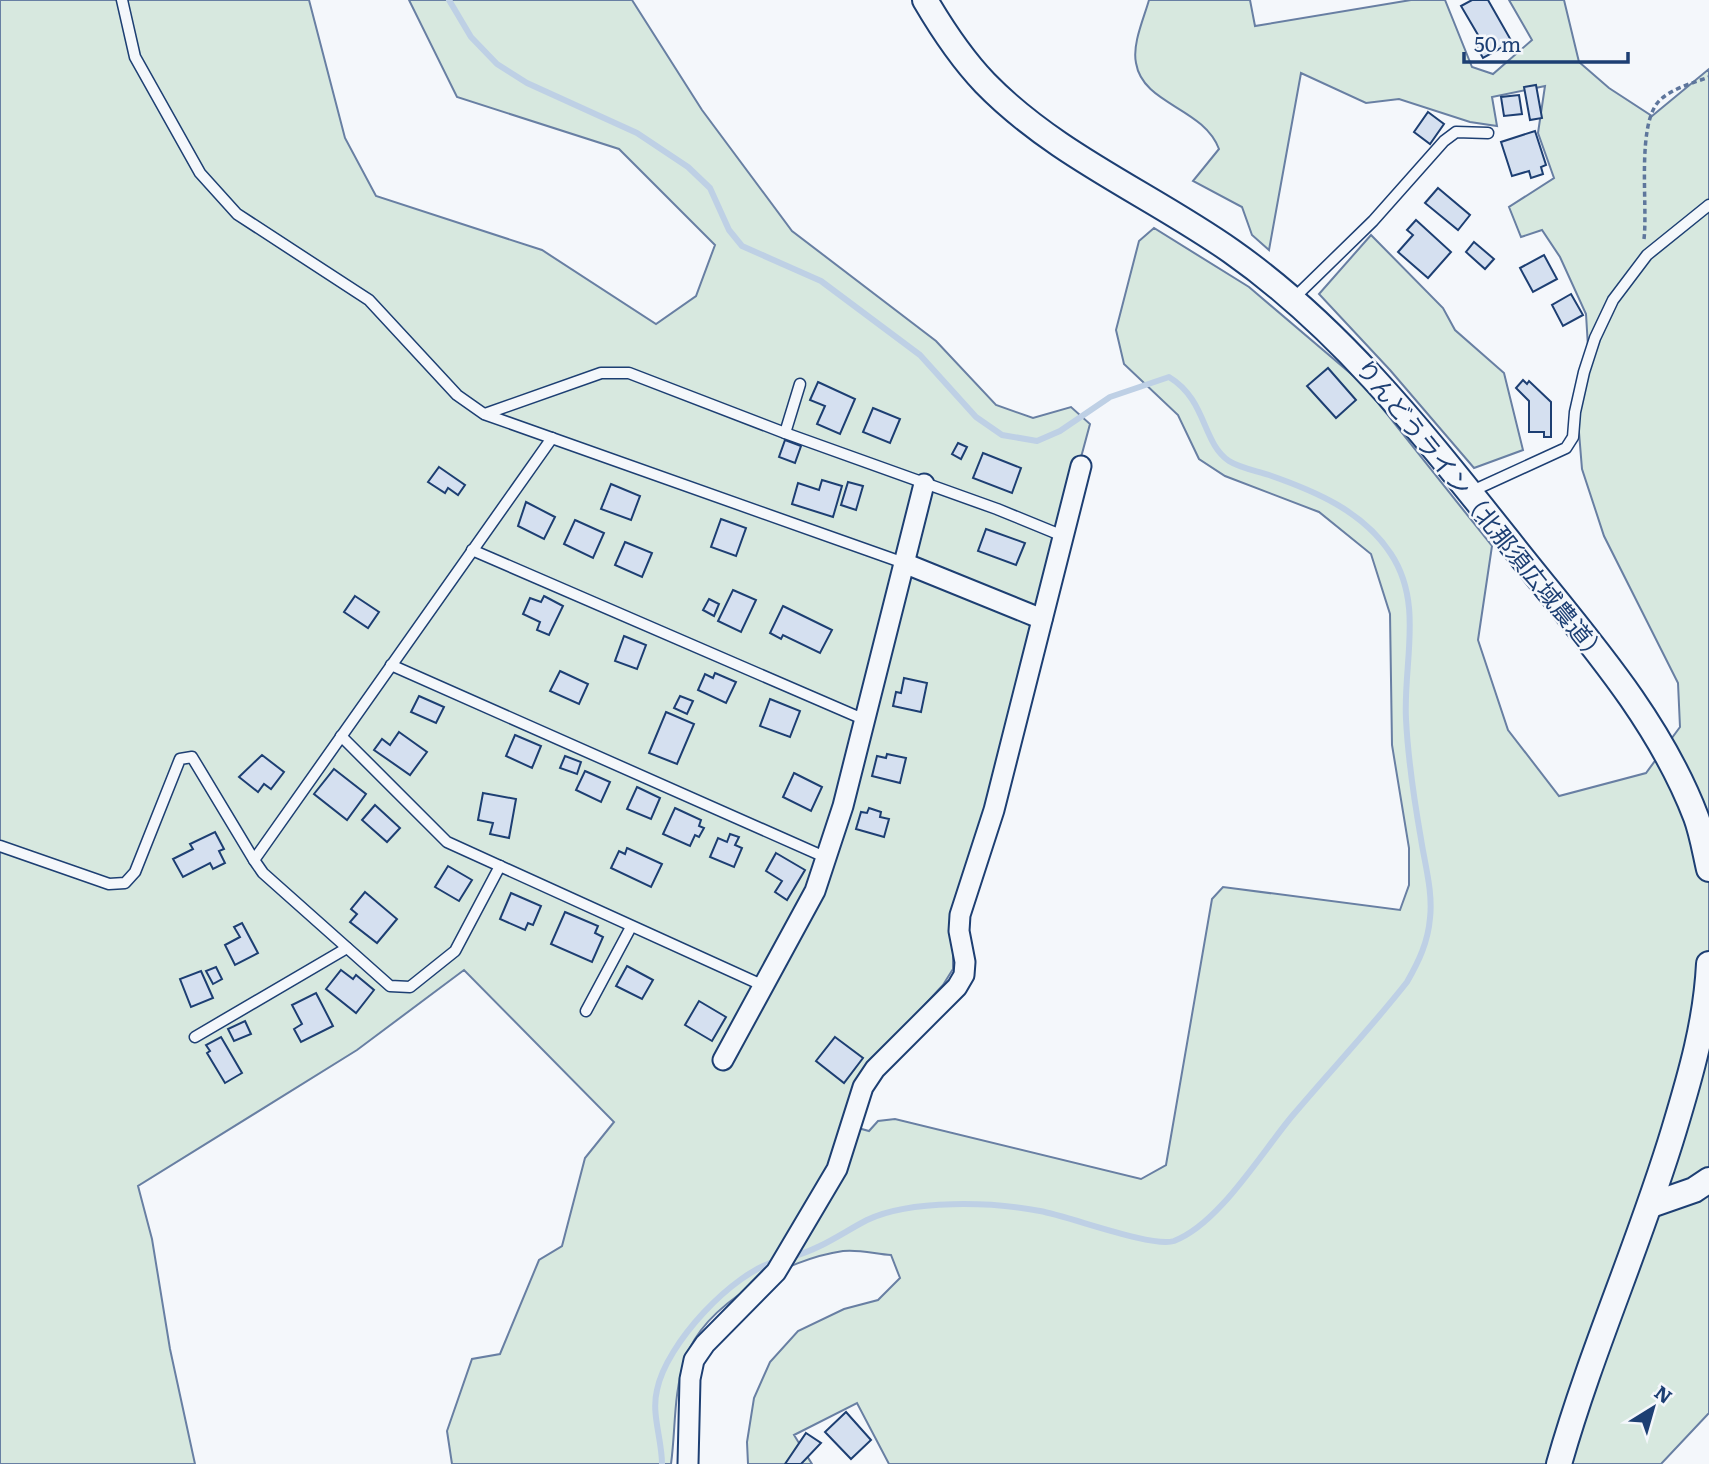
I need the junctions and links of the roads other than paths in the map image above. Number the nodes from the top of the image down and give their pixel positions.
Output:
1 (122, 0) edge
2 (925, 0) edge
3 (1488, 133) dead end
4 (1709, 205) edge
5 (1293, 299) junction
6 (800, 384) dead end
7 (484, 414) junction
8 (786, 433) junction
9 (552, 438) junction
10 (1081, 466) dead end
11 (924, 484) junction
12 (1469, 492) junction
13 (1063, 536) junction
14 (472, 550) junction
15 (904, 564) junction
16 (1042, 619) junction
17 (391, 665) junction
18 (863, 719) junction
19 (341, 736) junction
20 (0, 846) edge
21 (827, 858) junction
22 (254, 860) junction
23 (500, 866) junction
24 (1709, 869) edge
25 (631, 927) junction
26 (347, 948) junction
27 (1709, 964) edge
28 (764, 986) junction
29 (586, 1011) dead end
30 (195, 1037) dead end
31 (723, 1060) dead end
32 (1709, 1180) edge
33 (1651, 1205) junction
34 (688, 1464) edge
35 (1559, 1464) edge

1 - 7 lane
2 - 5 street, りんどうライン（北那須広域農道）
3 - 5 lane
4 - 12 lane
5 - 12 street, りんどうライン（北那須広域農道）
6 - 8 lane
7 - 8 lane
7 - 9 lane
8 - 11 lane
9 - 14 lane
9 - 15 lane
10 - 13 street
11 - 13 lane
11 - 15 street
12 - 24 street, りんどうライン（北那須広域農道）
13 - 16 street
14 - 17 lane
14 - 18 lane
15 - 16 street
15 - 18 street
16 - 34 street
17 - 19 lane
17 - 21 lane
18 - 21 street
19 - 22 lane
19 - 23 lane
20 - 22 lane
21 - 28 street
22 - 26 lane
23 - 25 lane
23 - 26 lane
25 - 28 lane
25 - 29 lane
26 - 30 lane
27 - 33 street
28 - 31 street
32 - 33 street
33 - 35 street

